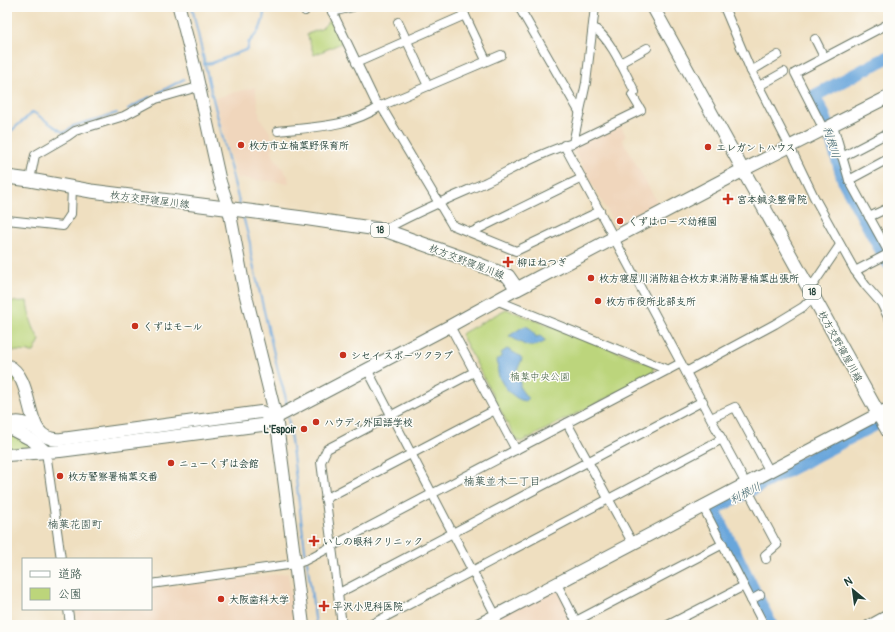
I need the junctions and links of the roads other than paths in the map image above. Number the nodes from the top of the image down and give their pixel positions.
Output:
1 (179, 7) edge
2 (353, 7) edge
3 (519, 7) edge
4 (595, 7) edge
5 (653, 7) edge
6 (724, 7) edge
7 (331, 9) edge
8 (463, 11) edge
9 (398, 22) dead end
10 (888, 24) edge
11 (593, 27) junction
12 (815, 39) dead end
13 (406, 41) junction
14 (646, 48) dead end
15 (501, 55) dead end
16 (778, 55) dead end
17 (824, 57) junction
18 (486, 60) junction
19 (356, 63) junction
20 (620, 63) junction
21 (751, 71) junction
22 (784, 72) dead end
23 (428, 86) junction
24 (759, 86) junction
25 (198, 87) junction
26 (888, 97) edge
27 (381, 106) junction
28 (580, 112) junction
29 (829, 127) junction
30 (278, 132) dead end
31 (888, 133) edge
32 (573, 143) junction
33 (564, 145) junction
34 (790, 147) junction
35 (842, 157) junction
36 (888, 159) edge
37 (743, 170) junction
38 (7, 177) edge
39 (582, 178) junction
40 (30, 180) junction
41 (849, 180) junction
42 (72, 187) junction
43 (439, 203) junction
44 (888, 208) edge
45 (229, 209) junction
46 (600, 211) junction
47 (869, 217) junction
48 (7, 220) edge
49 (384, 230) junction
50 (472, 232) junction
51 (614, 238) junction
52 (840, 245) junction
53 (888, 252) edge
54 (855, 271) junction
55 (516, 289) junction
56 (812, 292) junction
57 (496, 300) junction
58 (888, 317) edge
59 (450, 326) junction
60 (682, 363) junction
61 (7, 365) edge
62 (367, 369) junction
63 (668, 370) junction
64 (474, 372) junction
65 (686, 372) junction
66 (703, 401) junction
67 (495, 410) junction
68 (391, 415) junction
69 (276, 417) junction
70 (711, 418) junction
71 (884, 420) edge
72 (567, 423) junction
73 (7, 425) edge
74 (38, 430) junction
75 (722, 439) junction
76 (516, 450) junction
77 (46, 452) junction
78 (411, 454) junction
79 (7, 455) edge
80 (588, 461) junction
81 (770, 472) junction
82 (747, 488) junction
83 (432, 494) junction
84 (326, 499) junction
85 (608, 500) junction
86 (703, 507) junction
87 (452, 533) junction
88 (633, 544) junction
89 (723, 544) junction
90 (332, 546) junction
91 (61, 558) edge
92 (766, 559) dead end
93 (295, 564) junction
94 (473, 572) junction
95 (152, 584) edge
96 (557, 584) junction
97 (744, 586) junction
98 (339, 593) junction
99 (68, 610) edge
100 (888, 614) edge
101 (496, 616) junction
102 (577, 623) edge
103 (70, 625) edge
104 (303, 625) edge
105 (342, 625) edge
106 (370, 625) edge
107 (478, 625) edge
108 (668, 625) edge
109 (764, 625) edge
110 (868, 625) edge

1 - 25 street
2 - 7 street
3 - 28 street
4 - 11 street
5 - 37 street
6 - 21 street
7 - 19 street
8 - 13 street
8 - 18 street
9 - 13 street
10 - 17 street
11 - 20 street
11 - 28 street
12 - 17 street
13 - 19 street
13 - 23 street
14 - 20 street
15 - 18 street
16 - 21 street
17 - 29 street
18 - 23 street
19 - 27 street
20 - 32 street
21 - 24 street
22 - 24 street
23 - 27 street
24 - 34 street
25 - 40 street
25 - 45 street
26 - 29 street
27 - 30 street
27 - 43 street
28 - 32 street
29 - 34 street
29 - 35 street
31 - 35 street
32 - 33 street
33 - 39 street
33 - 43 street
34 - 37 street
34 - 52 street
35 - 41 street
36 - 41 street
37 - 51 main road
37 - 56 main road, 枚方交野寝屋川線 / 18
38 - 40 main road, 枚方交野寝屋川線 / 18
39 - 46 street
39 - 50 street
40 - 42 main road, 枚方交野寝屋川線 / 18
41 - 47 street
42 - 45 main road, 枚方交野寝屋川線 / 18
42 - 48 street
43 - 49 street
43 - 50 street
44 - 47 street
45 - 49 main road, 枚方交野寝屋川線 / 18
45 - 69 street
46 - 50 street
46 - 51 street
47 - 53 street
49 - 55 main road, 枚方交野寝屋川線 / 18
51 - 55 main road
51 - 60 street
52 - 54 street
52 - 56 street
53 - 54 street
54 - 58 street
55 - 57 street
56 - 65 street
56 - 71 main road, 枚方交野寝屋川線 / 18
57 - 59 street
57 - 63 street
59 - 62 street
59 - 64 street
60 - 63 street
60 - 65 street
61 - 74 street
62 - 68 street
62 - 69 street
63 - 72 street
64 - 67 street
64 - 68 street
65 - 66 street
66 - 70 street
66 - 80 street
67 - 76 street
67 - 78 street
68 - 78 street
68 - 84 street
69 - 74 street
69 - 77 street
69 - 93 street
70 - 75 street
70 - 81 street
71 - 81 street
72 - 76 street
72 - 80 street
73 - 74 street
73 - 77 street
75 - 82 street
75 - 85 street
76 - 83 street
77 - 79 street
77 - 91 street
78 - 83 street
78 - 84 street
80 - 85 street
80 - 87 street
81 - 82 street
82 - 86 street
82 - 92 street
83 - 87 street
83 - 90 street
84 - 90 street
85 - 88 street
85 - 94 street
86 - 88 street
86 - 89 street
87 - 94 street
87 - 98 street
88 - 96 street
89 - 97 street
89 - 102 street
90 - 93 street
90 - 98 street
93 - 95 street
93 - 104 street
94 - 101 street
94 - 106 street
96 - 101 street
96 - 102 street
97 - 108 street
97 - 109 street
98 - 105 street
99 - 103 street
100 - 110 street
101 - 107 street

